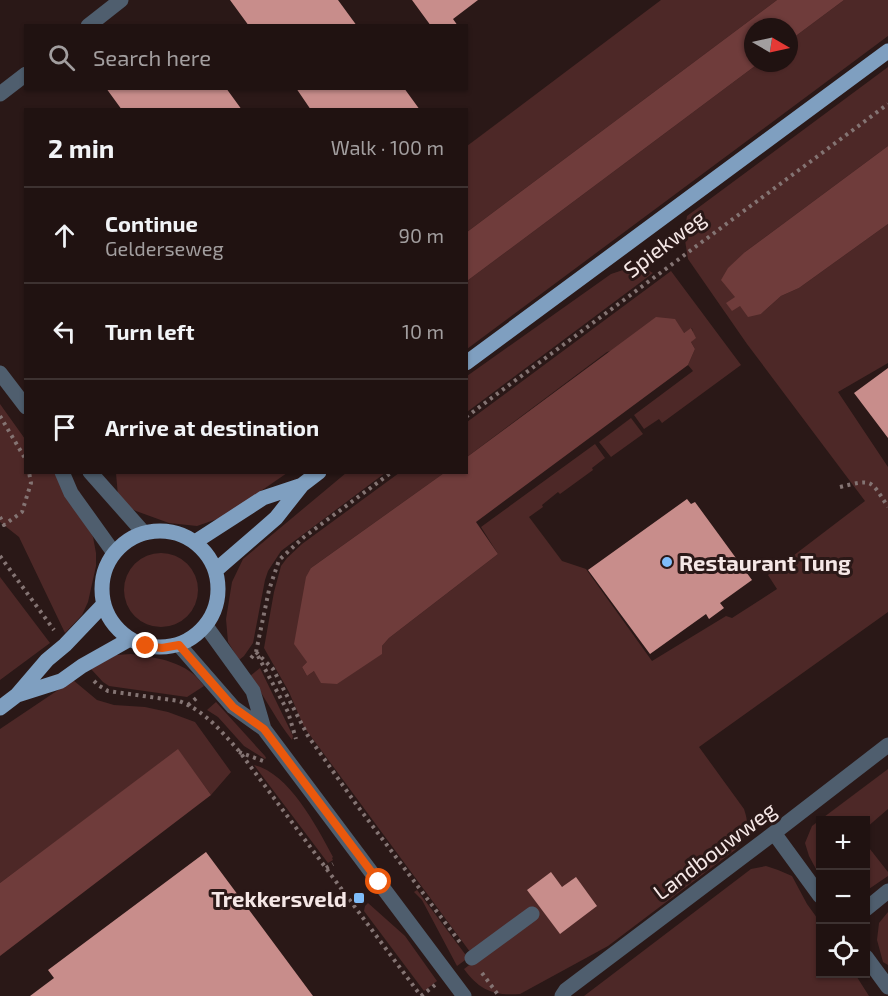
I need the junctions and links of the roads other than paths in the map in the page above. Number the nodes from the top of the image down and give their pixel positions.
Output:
1 (121, 0) edge
2 (91, 24) edge
3 (888, 51) edge
4 (24, 76) edge
5 (0, 94) edge
6 (468, 362) edge
7 (0, 373) edge
8 (24, 404) edge
9 (63, 474) edge
10 (92, 474) edge
11 (316, 474) edge
12 (302, 485) junction
13 (144, 533) junction
14 (195, 542) junction
15 (114, 553) junction
16 (216, 570) junction
17 (104, 604) junction
18 (206, 626) junction
19 (130, 639) junction
20 (179, 645) junction
21 (17, 695) junction
22 (0, 708) edge
23 (264, 729) junction
24 (888, 745) edge
25 (774, 834) junction
26 (816, 891) edge
27 (888, 891) edge
28 (870, 906) edge
29 (532, 914) dead end
30 (472, 958) road end
31 (870, 962) edge
32 (888, 987) edge
33 (564, 993) edge
34 (464, 996) edge
35 (550, 996) edge

1 - 2 street
3 - 6 main road, Spiekweg
4 - 5 street
7 - 8 street
9 - 15 street
10 - 13 street
11 - 12 main road
12 - 14 main road
12 - 16 main road
13 - 14 main road
13 - 15 main road
14 - 16 main road
15 - 17 main road
16 - 18 main road
17 - 19 main road
17 - 21 main road
18 - 20 main road
18 - 23 street
19 - 20 main road
19 - 21 main road
20 - 23 street
21 - 22 main road
23 - 34 street
24 - 25 street, Landbouwweg
25 - 26 street
25 - 33 street, Landbouwweg
27 - 28 street
29 - 30 street
31 - 32 street
33 - 35 street, Landbouwweg

